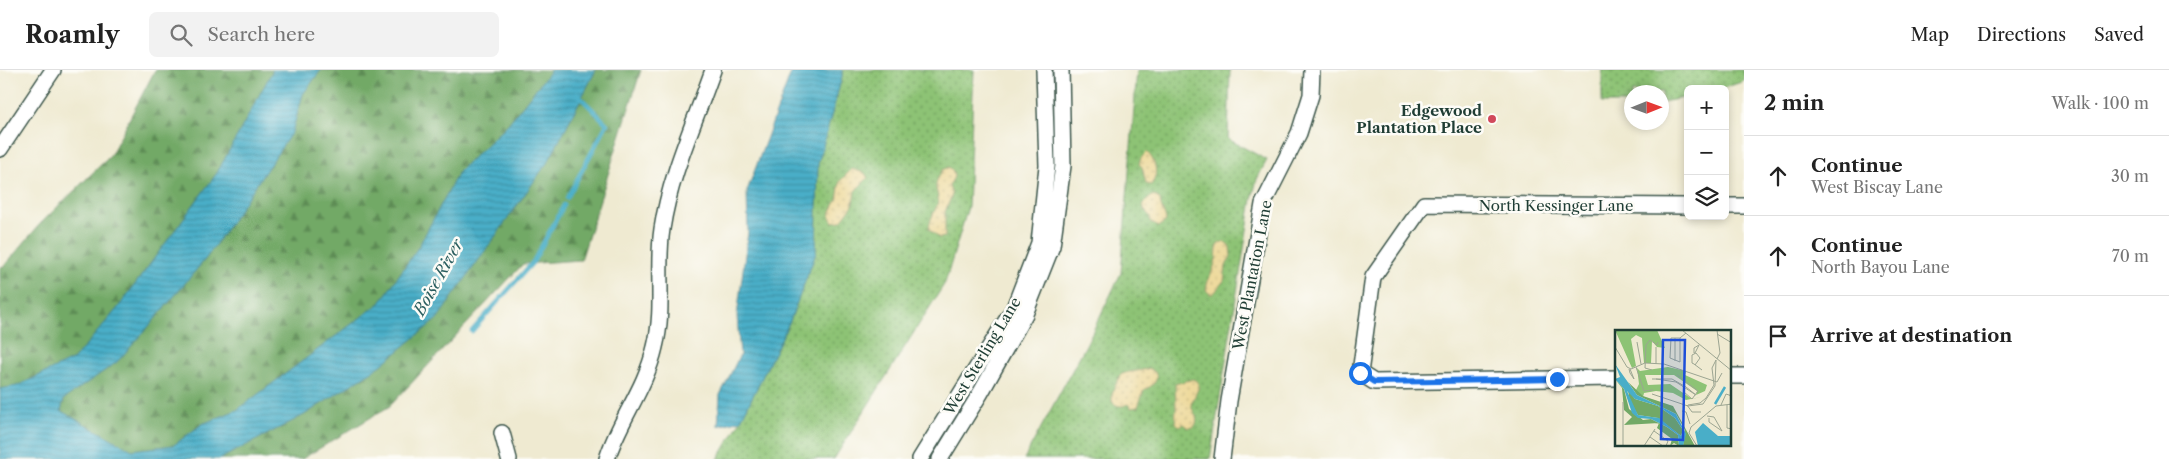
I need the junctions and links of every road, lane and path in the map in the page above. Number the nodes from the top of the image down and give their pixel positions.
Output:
1 (53, 70) edge
2 (713, 70) edge
3 (1044, 70) edge
4 (1062, 70) edge
5 (1312, 70) edge
6 (0, 149) edge
7 (1684, 206) edge
8 (1729, 206) edge
9 (1744, 206) edge
10 (1615, 378) edge
11 (502, 433) dead end
12 (509, 459) edge
13 (607, 459) edge
14 (920, 459) edge
15 (940, 459) edge
16 (1222, 459) edge

1 - 6 street
2 - 13 street
3 - 14 street, West Sterling Lane
4 - 15 street, West Sterling Lane
5 - 16 street, West Plantation Lane
7 - 10 street, North Kessinger Lane
8 - 9 street
11 - 12 street

